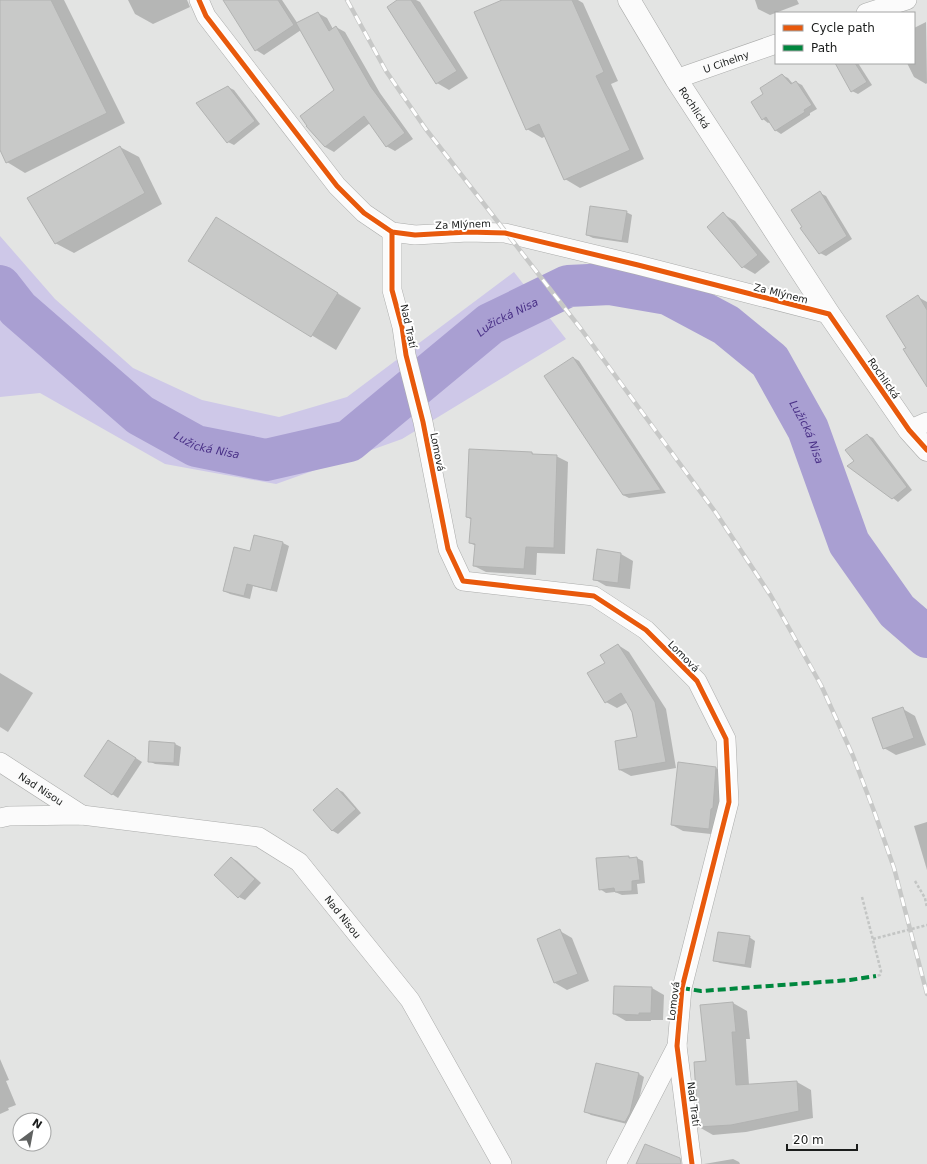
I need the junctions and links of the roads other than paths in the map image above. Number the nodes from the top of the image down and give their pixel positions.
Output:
1 (199, 0) edge
2 (630, 0) edge
3 (907, 0) edge
4 (869, 12) edge
5 (775, 44) edge
6 (676, 80) junction
7 (392, 232) junction
8 (829, 314) junction
9 (423, 422) joint
10 (918, 426) edge
11 (927, 450) edge
12 (0, 762) edge
13 (82, 815) junction
14 (0, 818) edge
15 (678, 1046) junction
16 (502, 1164) edge
17 (616, 1164) edge
18 (692, 1164) edge

1 - 7 street, Za Mlýnem
2 - 6 street, Rochlická
3 - 4 street
5 - 6 street, U Cihelny
6 - 8 street, Rochlická
7 - 8 street, Za Mlýnem
7 - 9 street, Nad Tratí
8 - 10 street, Rochlická
9 - 15 street, Lomová
10 - 11 street, Rochlická
12 - 13 street, Nad Nisou
13 - 14 street, Nad Nisou
13 - 16 street, Nad Nisou
15 - 17 street, Lomová
15 - 18 street, Nad Tratí

